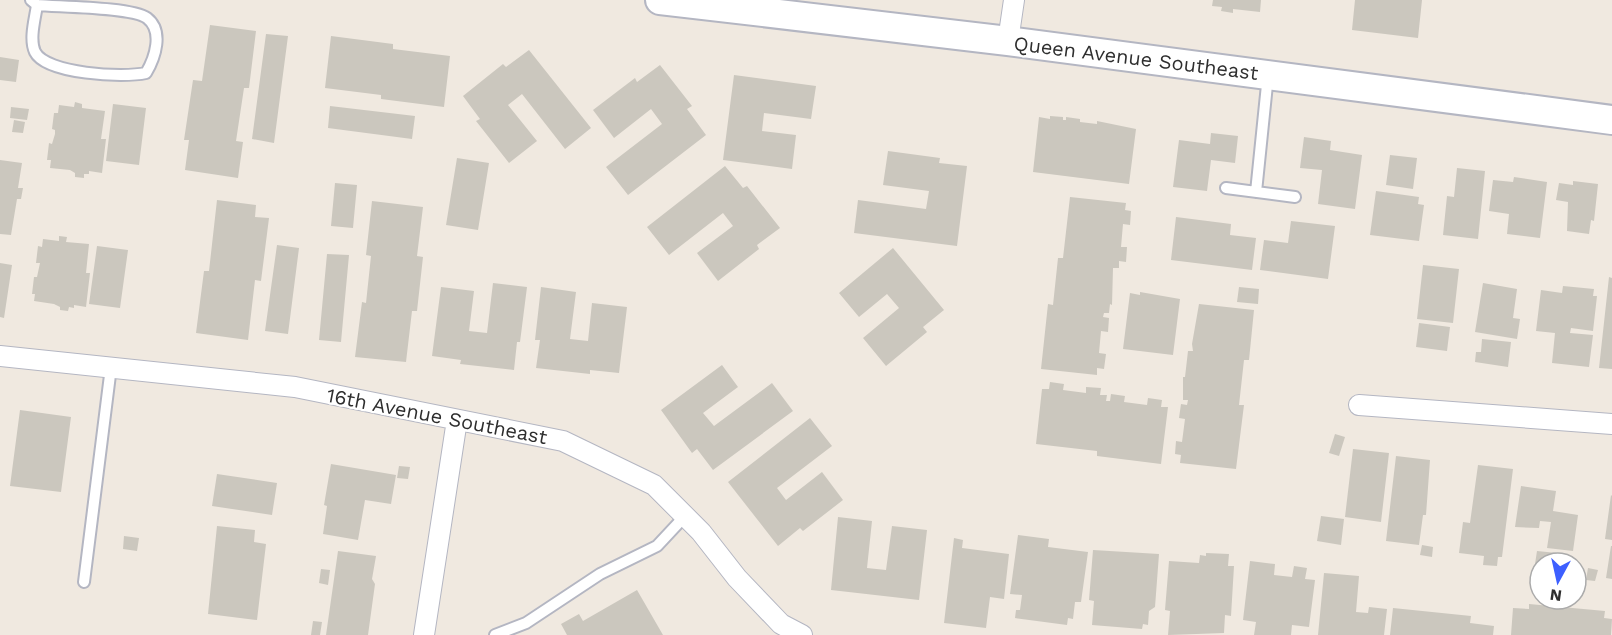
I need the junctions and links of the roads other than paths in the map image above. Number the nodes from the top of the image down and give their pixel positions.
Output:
1 (660, 0) edge
2 (1014, 0) edge
3 (34, 3) edge
4 (1008, 41) junction
5 (1269, 75) junction
6 (1612, 120) edge
7 (1226, 188) dead end
8 (1256, 192) junction
9 (1295, 197) dead end
10 (0, 356) edge
11 (111, 368) junction
12 (1359, 405) dead end
13 (457, 420) junction
14 (1612, 424) edge
15 (685, 516) junction
16 (84, 582) dead end
17 (424, 635) edge
18 (495, 635) edge
19 (802, 635) edge

1 - 4 main road, Queen Avenue Southeast
2 - 4 street
3 - 3 lane
4 - 5 main road, Queen Avenue Southeast
5 - 6 main road, Queen Avenue Southeast
5 - 8 lane
7 - 8 lane
8 - 9 lane
10 - 11 street, 16th Avenue Southeast
11 - 13 street, 16th Avenue Southeast
11 - 16 lane
12 - 14 street
13 - 15 street, 16th Avenue Southeast
13 - 17 street
15 - 18 lane
15 - 19 street, 16th Avenue Southeast

